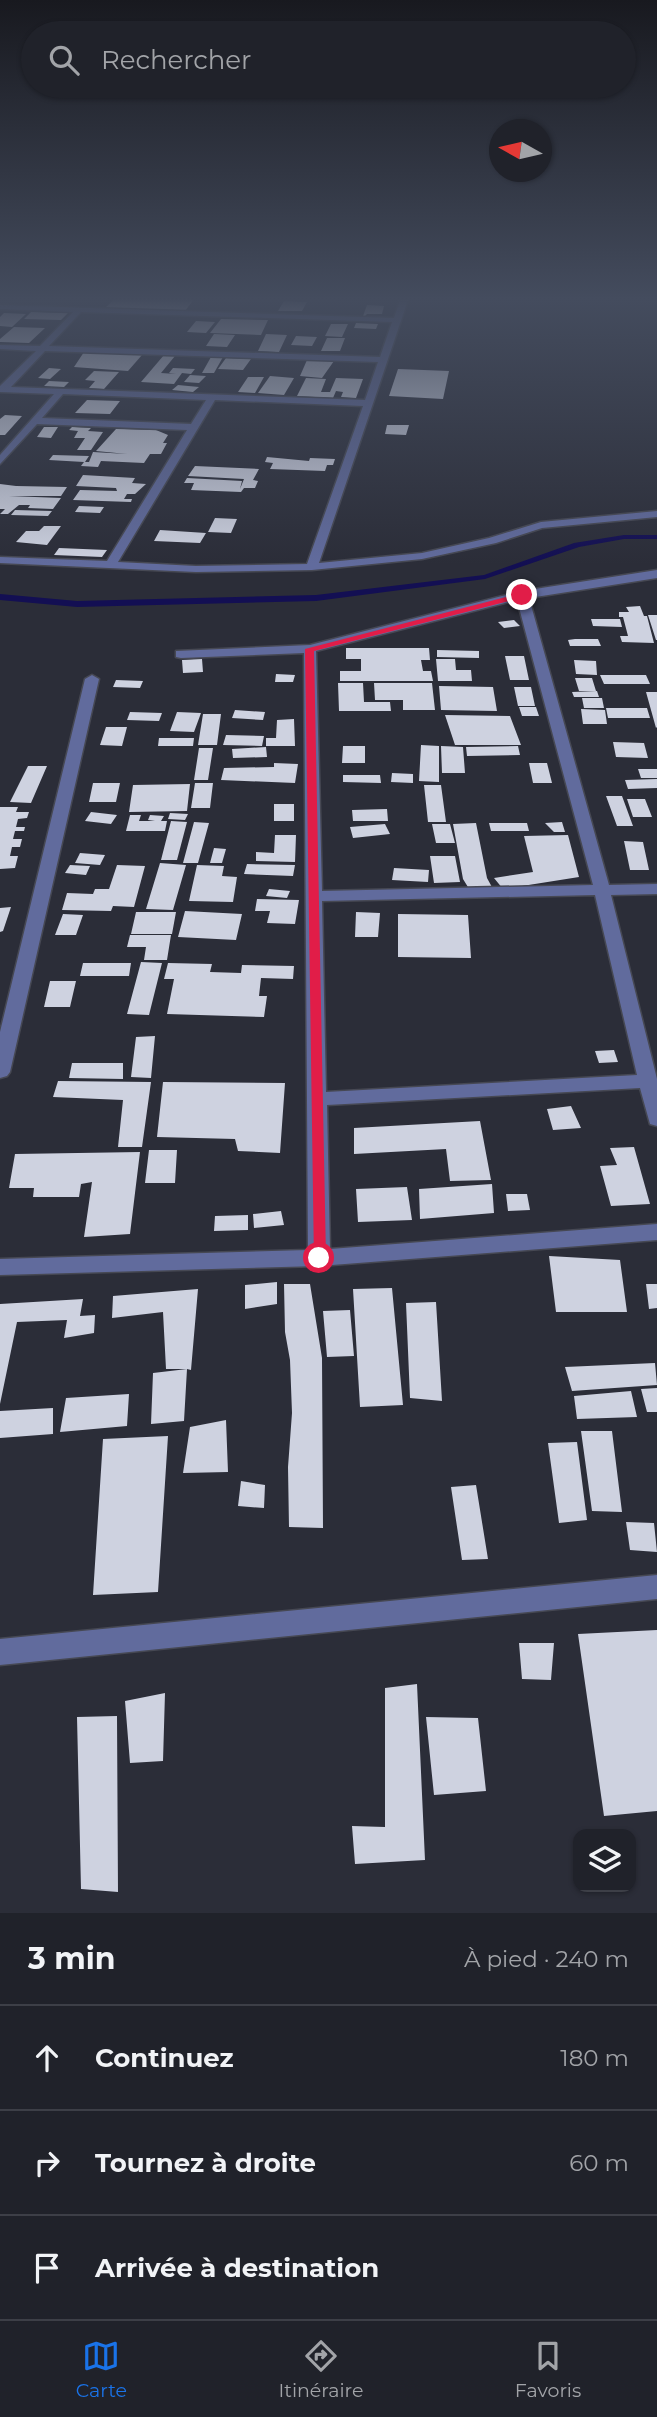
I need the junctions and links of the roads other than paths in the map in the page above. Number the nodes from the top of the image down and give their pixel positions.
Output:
1 (374, 386) edge
2 (2, 389) edge
3 (61, 391) junction
4 (212, 397) junction
5 (368, 402) junction
6 (35, 421) junction
7 (194, 427) junction
8 (0, 443) edge
9 (15, 443) junction
10 (0, 461) edge
11 (657, 514) edge
12 (0, 560) edge
13 (109, 566) junction
14 (312, 567) junction
15 (657, 574) edge
16 (522, 595) junction
17 (310, 649) junction
18 (181, 654) dead end
19 (92, 679) dead end
20 (657, 889) edge
21 (601, 890) junction
22 (315, 896) junction
23 (0, 1072) edge
24 (648, 1081) junction
25 (316, 1100) junction
26 (657, 1119) edge
27 (657, 1231) edge
28 (319, 1258) junction
29 (0, 1267) edge
30 (657, 1587) edge
31 (0, 1652) edge

1 - 5 street
2 - 3 street
3 - 4 street
3 - 6 street
4 - 5 street
4 - 7 street
5 - 14 street
6 - 7 street
6 - 9 street
7 - 13 street
8 - 9 street
9 - 10 street
11 - 14 street
12 - 13 street
13 - 14 street
15 - 16 street
16 - 17 street
16 - 21 street
17 - 18 street
17 - 22 street
19 - 23 street
20 - 21 street
21 - 22 street
21 - 24 street
22 - 25 street
24 - 25 street
24 - 26 street
25 - 28 street
27 - 28 street
28 - 29 street
30 - 31 street

